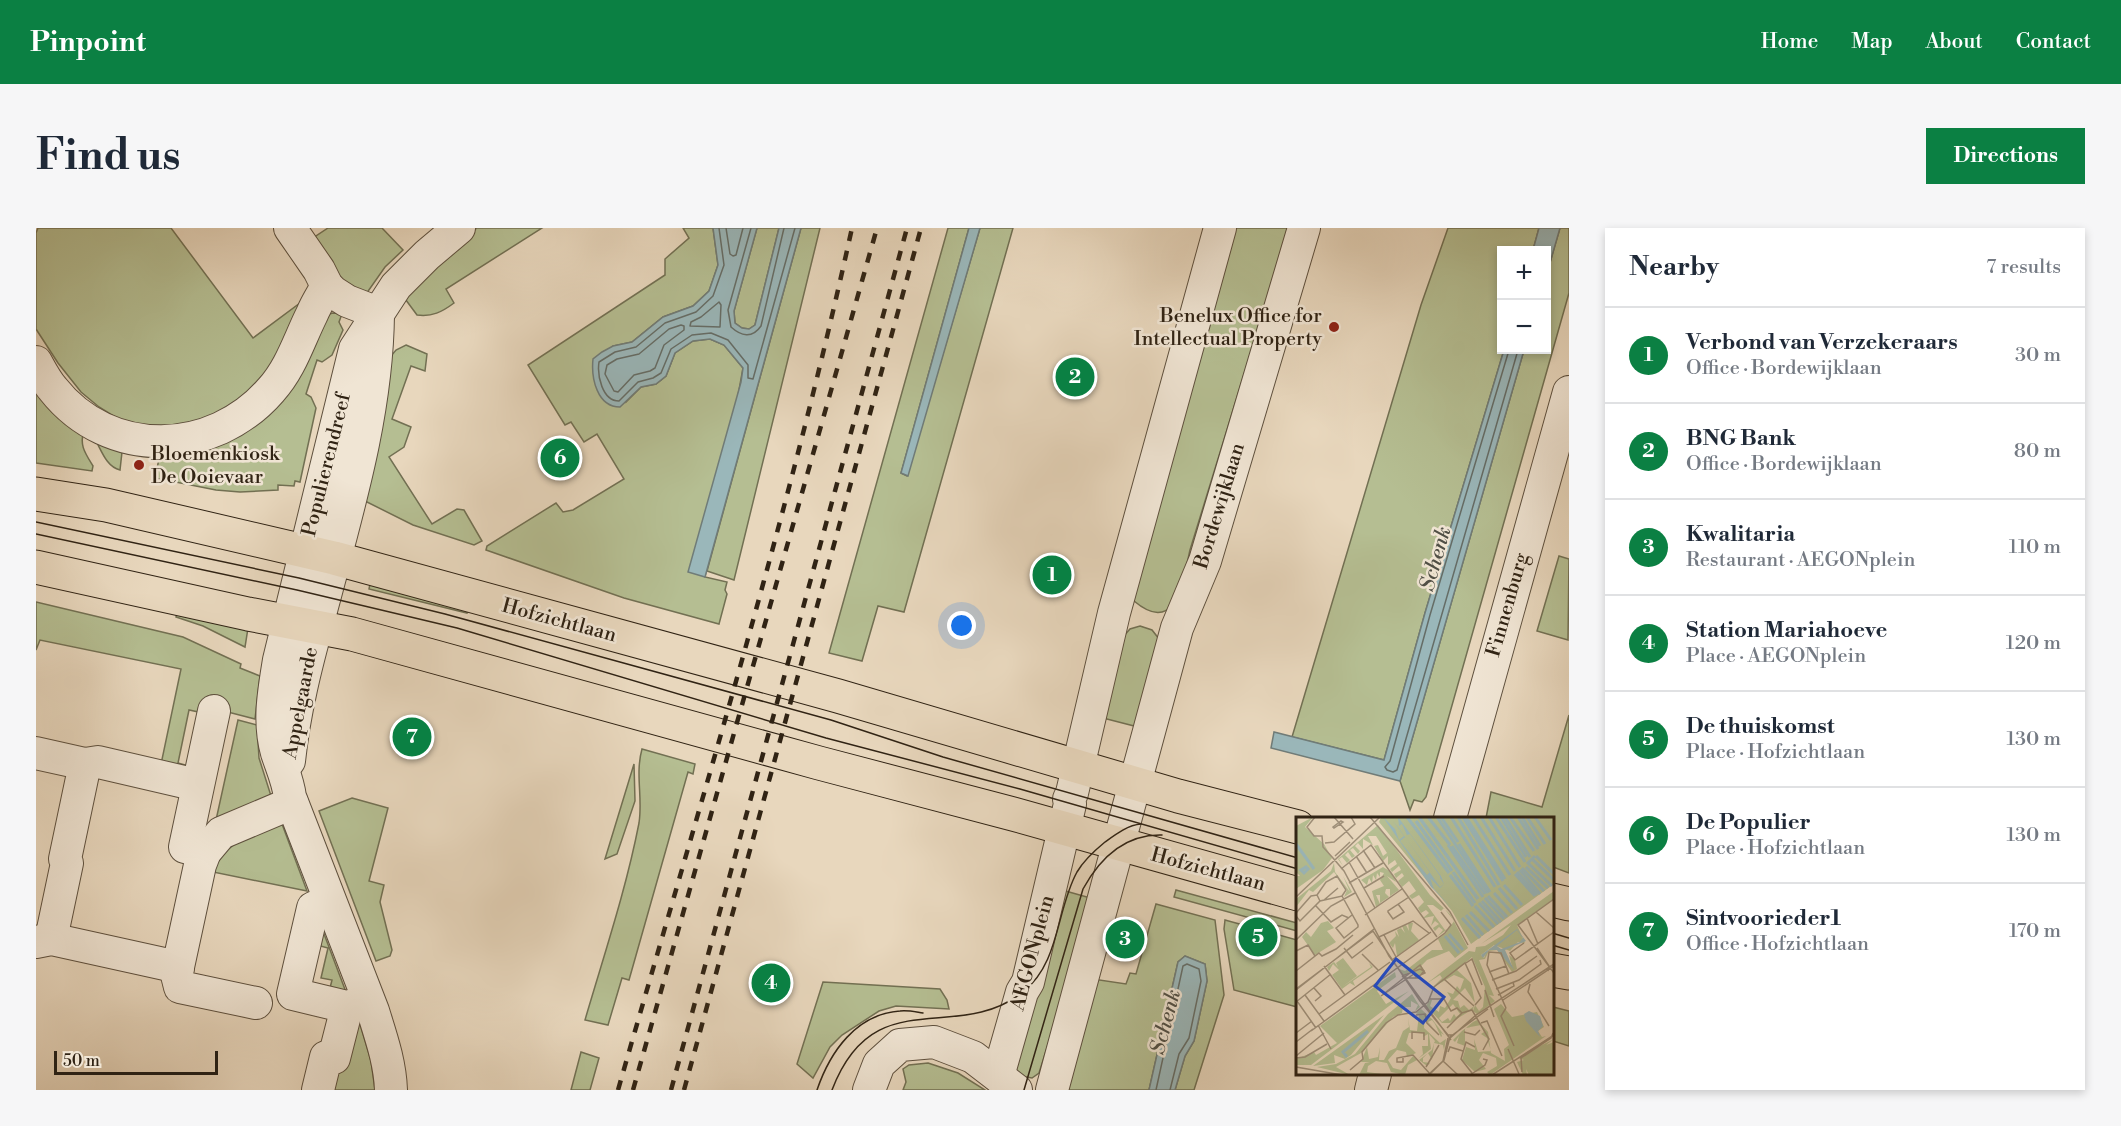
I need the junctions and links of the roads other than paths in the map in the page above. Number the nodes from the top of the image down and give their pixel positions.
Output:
1 (290, 228) edge
2 (459, 228) edge
3 (1220, 228) edge
4 (1304, 228) edge
5 (327, 286) junction
6 (378, 313) junction
7 (36, 362) edge
8 (1569, 392) edge
9 (36, 494) edge
10 (320, 555) junction
11 (36, 567) edge
12 (302, 624) junction
13 (214, 711) dead end
14 (36, 753) edge
15 (85, 764) junction
16 (1078, 766) junction
17 (1134, 783) junction
18 (197, 785) junction
19 (290, 792) junction
20 (1451, 817) edge
21 (1296, 826) edge
22 (1064, 829) junction
23 (1118, 844) junction
24 (205, 852) junction
25 (1296, 893) edge
26 (1554, 900) edge
27 (329, 901) junction
28 (1569, 904) edge
29 (44, 941) edge
30 (178, 967) junction
31 (1554, 970) edge
32 (1569, 974) edge
33 (256, 1003) dead end
34 (358, 1004) junction
35 (1375, 1075) edge
36 (1007, 1083) edge
37 (318, 1090) edge
38 (391, 1090) edge
39 (869, 1090) edge
40 (1052, 1090) edge
41 (1371, 1090) edge

1 - 5 street
2 - 6 street
3 - 16 street
4 - 17 street, Bordewijklaan
5 - 6 street
5 - 7 street
6 - 10 street, Populierendreef
8 - 20 street, Finnenburg
9 - 10 main road, Hofzichtlaan
10 - 12 street, Populierendreef
10 - 16 main road, Hofzichtlaan
11 - 12 main road, Hofzichtlaan
12 - 19 street, Appelgaarde
12 - 22 main road, Hofzichtlaan
13 - 18 street
14 - 15 street
15 - 18 street
15 - 29 street
16 - 17 main road, Hofzichtlaan
16 - 22 street
17 - 21 main road, Hofzichtlaan
17 - 23 street
18 - 24 street
19 - 24 street
19 - 27 street, Appelgaarde
22 - 23 main road, Hofzichtlaan
22 - 36 street, AEGONplein
23 - 25 main road, Hofzichtlaan
23 - 40 street
24 - 30 street
26 - 28 main road
27 - 34 street, Appelgaarde
27 - 34 street
29 - 30 street
30 - 33 street
31 - 32 main road
34 - 37 street
34 - 38 street, Appelgaarde
35 - 41 street
36 - 39 street, AEGONplein

